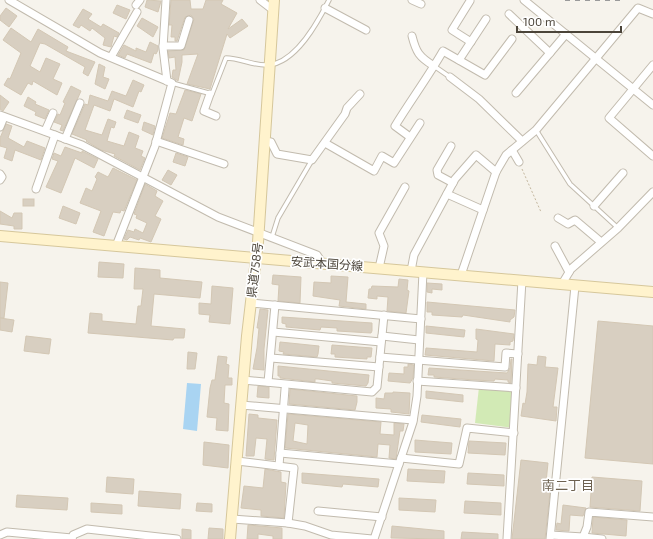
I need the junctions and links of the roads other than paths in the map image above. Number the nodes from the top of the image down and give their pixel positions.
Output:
1 (9, 0) edge
2 (166, 0) edge
3 (260, 0) edge
4 (329, 0) edge
5 (412, 0) edge
6 (524, 0) edge
7 (470, 1) edge
8 (421, 4) dead end
9 (274, 5) edge
10 (138, 6) edge
11 (325, 8) junction
12 (509, 14) dead end
13 (653, 14) edge
14 (486, 19) dead end
15 (189, 20) dead end
16 (366, 30) dead end
17 (566, 34) junction
18 (412, 36) dead end
19 (512, 39) dead end
20 (471, 42) junction
21 (163, 46) junction
22 (550, 53) junction
23 (111, 57) junction
24 (596, 59) junction
25 (459, 60) junction
26 (270, 65) junction
27 (653, 65) edge
28 (434, 66) junction
29 (450, 77) joint
30 (169, 82) junction
31 (633, 89) junction
32 (516, 93) dead end
33 (210, 94) junction
34 (360, 94) dead end
35 (80, 103) dead end
36 (653, 105) edge
37 (52, 112) dead end
38 (2, 116) edge
39 (216, 116) dead end
40 (420, 122) dead end
41 (0, 127) edge
42 (536, 130) junction
43 (45, 131) junction
44 (55, 135) junction
45 (410, 137) junction
46 (66, 139) junction
47 (156, 141) junction
48 (264, 141) junction
49 (522, 141) junction
50 (325, 142) junction
51 (452, 146) dead end
52 (512, 150) junction
53 (653, 156) edge
54 (312, 160) junction
55 (518, 162) road end
56 (224, 164) dead end
57 (496, 172) junction
58 (623, 173) dead end
59 (0, 174) edge
60 (144, 176) junction
61 (0, 180) edge
62 (452, 183) junction
63 (405, 187) dead end
64 (36, 189) dead end
65 (653, 192) edge
66 (447, 194) junction
67 (594, 206) junction
68 (483, 210) junction
69 (558, 218) dead end
70 (618, 228) junction
71 (259, 232) junction
72 (0, 236) edge
73 (272, 237) junction
74 (601, 242) junction
75 (116, 246) junction
76 (555, 246) dead end
77 (256, 259) junction
78 (323, 264) junction
79 (379, 268) junction
80 (411, 271) junction
81 (423, 272) junction
82 (569, 272) junction
83 (461, 276) junction
84 (522, 280) junction
85 (562, 284) junction
86 (575, 286) junction
87 (653, 292) edge
88 (251, 303) junction
89 (275, 305) junction
90 (384, 315) junction
91 (421, 319) junction
92 (273, 332) junction
93 (382, 339) junction
94 (420, 340) junction
95 (518, 354) junction
96 (380, 357) junction
97 (271, 358) junction
98 (418, 361) junction
99 (379, 368) junction
100 (243, 380) junction
101 (417, 381) junction
102 (268, 382) junction
103 (516, 388) junction
104 (285, 389) dead end
105 (241, 405) junction
106 (283, 409) junction
107 (414, 420) junction
108 (514, 433) junction
109 (280, 453) junction
110 (237, 461) junction
111 (400, 461) junction
112 (279, 466) junction
113 (318, 511) dead end
114 (382, 517) junction
115 (653, 517) edge
116 (232, 519) junction
117 (288, 523) junction
118 (0, 535) edge
119 (550, 537) edge
120 (583, 537) junction
121 (72, 538) edge
122 (177, 539) edge
123 (230, 539) edge
124 (373, 539) edge
125 (507, 539) edge
126 (591, 539) edge
127 (602, 539) edge

1 - 23 street
2 - 21 street
3 - 9 street
4 - 11 lane
5 - 8 street
6 - 17 street
7 - 20 street
9 - 26 main road, 県道758号
10 - 23 street
11 - 16 street
11 - 26 lane
12 - 22 street
13 - 24 street
14 - 20 street
15 - 21 street
17 - 22 street
17 - 24 street
18 - 28 street
19 - 25 street
20 - 25 street
21 - 30 street
22 - 32 street
23 - 30 street
24 - 31 street
24 - 42 street
25 - 28 street
26 - 33 lane
26 - 48 main road, 県道758号
27 - 31 street
28 - 29 lane
28 - 45 street
29 - 49 street
30 - 33 lane
30 - 47 street
31 - 36 street
31 - 53 street
33 - 39 street
34 - 50 street
35 - 46 street
37 - 43 street
38 - 41 street
38 - 43 street
40 - 45 street
42 - 49 street
42 - 67 lane
43 - 44 street
44 - 46 street
44 - 64 street
45 - 50 street
46 - 60 street
47 - 56 street
47 - 60 street
48 - 54 street
48 - 71 main road, 県道758号
49 - 52 street
50 - 54 street
51 - 62 street
52 - 55 street
52 - 57 street
54 - 73 lane
57 - 62 street
57 - 68 street
58 - 67 street
59 - 61 street
60 - 71 street
60 - 75 street
62 - 66 street
63 - 79 street
65 - 70 street
66 - 68 street
66 - 80 street
67 - 70 lane
68 - 83 street
69 - 74 street
70 - 74 street
71 - 73 street
71 - 77 main road, 県道758号
72 - 75 main road, 安武本国分線
73 - 78 street
74 - 82 street
75 - 77 main road, 安武本国分線
76 - 82 street
77 - 78 main road, 安武本国分線
77 - 88 main road, 県道758号
78 - 79 main road, 安武本国分線
79 - 80 main road, 安武本国分線
80 - 81 main road, 安武本国分線
81 - 83 main road, 安武本国分線
81 - 91 street
82 - 85 street
83 - 84 main road, 安武本国分線
84 - 85 main road, 安武本国分線
84 - 95 street
85 - 86 main road, 安武本国分線
86 - 87 main road, 安武本国分線
86 - 119 street
88 - 89 street
88 - 100 main road, 県道758号
89 - 90 street
89 - 92 street
90 - 91 street
90 - 93 street
91 - 94 street
92 - 93 street
92 - 97 street
93 - 94 street
93 - 96 street
94 - 98 street
95 - 98 street
95 - 103 street
96 - 98 street
96 - 99 street
97 - 99 street
97 - 102 street
98 - 101 street
99 - 102 street
100 - 102 street
100 - 105 main road, 県道758号
101 - 103 street
101 - 107 street
103 - 108 street
104 - 106 street
105 - 106 street
105 - 110 main road, 県道758号
106 - 107 street
106 - 109 street
107 - 111 street
108 - 111 street
108 - 125 street
109 - 111 street
109 - 112 street
110 - 112 street
110 - 116 main road, 県道758号
111 - 114 street
112 - 117 street
113 - 114 street
114 - 124 street
115 - 120 street
116 - 117 street
116 - 123 main road, 県道758号
117 - 124 street
118 - 121 street
119 - 120 street
120 - 126 street
121 - 122 street
126 - 127 street

